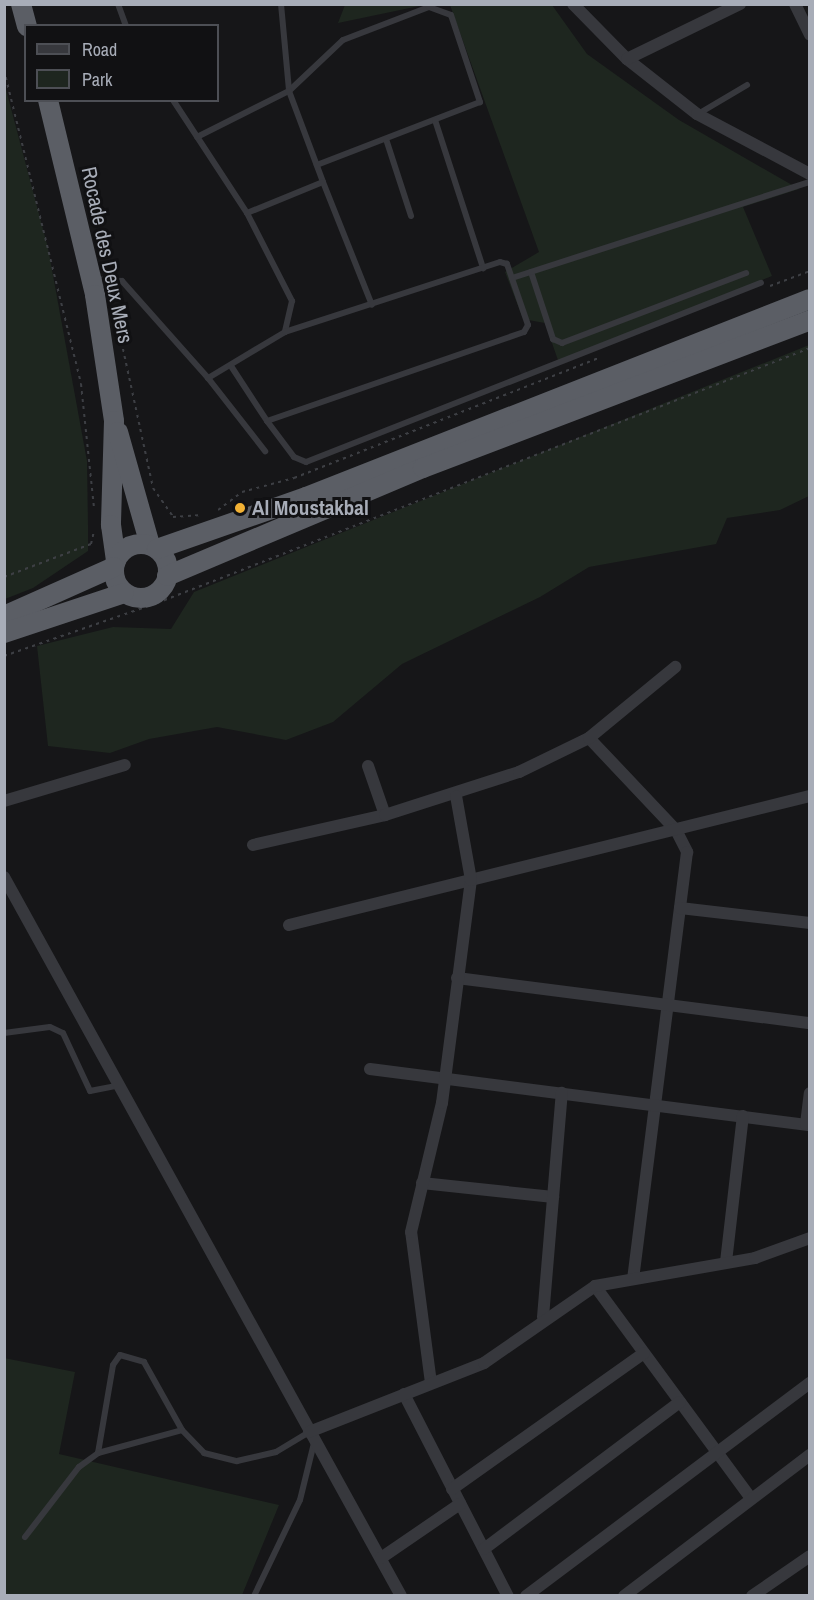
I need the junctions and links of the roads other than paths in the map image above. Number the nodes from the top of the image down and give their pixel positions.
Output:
1 (21, 4) edge
2 (118, 4) edge
3 (281, 4) edge
4 (573, 4) edge
5 (740, 4) edge
6 (795, 4) edge
7 (721, 9) edge
8 (26, 24) edge
9 (125, 24) edge
10 (810, 35) edge
11 (627, 59) junction
12 (747, 85) dead end
13 (289, 91) junction
14 (49, 102) edge
15 (174, 102) edge
16 (698, 114) junction
17 (435, 120) junction
18 (197, 137) junction
19 (386, 139) junction
20 (317, 165) junction
21 (810, 174) edge
22 (323, 182) junction
23 (810, 182) edge
24 (246, 213) junction
25 (411, 216) dead end
26 (483, 268) junction
27 (531, 272) junction
28 (746, 273) dead end
29 (100, 278) junction
30 (512, 278) junction
31 (761, 283) dead end
32 (810, 299) edge
33 (372, 305) junction
34 (810, 320) edge
35 (285, 332) junction
36 (231, 366) junction
37 (208, 378) junction
38 (114, 421) junction
39 (267, 421) junction
40 (265, 451) dead end
41 (153, 547) junction
42 (115, 564) junction
43 (167, 576) junction
44 (124, 593) junction
45 (4, 615) edge
46 (4, 633) edge
47 (675, 667) dead end
48 (590, 738) junction
49 (125, 765) dead end
50 (368, 766) dead end
51 (456, 796) junction
52 (810, 796) edge
53 (4, 801) edge
54 (385, 815) junction
55 (676, 830) junction
56 (253, 844) dead end
57 (4, 877) edge
58 (471, 880) junction
59 (680, 908) junction
60 (810, 923) edge
61 (289, 925) dead end
62 (457, 978) junction
63 (668, 1005) junction
64 (810, 1023) edge
65 (4, 1033) edge
66 (370, 1069) dead end
67 (444, 1078) junction
68 (122, 1084) junction
69 (562, 1093) junction
70 (810, 1093) edge
71 (655, 1105) junction
72 (743, 1116) junction
73 (808, 1124) edge
74 (422, 1183) junction
75 (553, 1197) junction
76 (810, 1238) edge
77 (726, 1262) junction
78 (633, 1277) junction
79 (595, 1286) junction
80 (543, 1317) junction
81 (644, 1353) junction
82 (431, 1383) junction
83 (810, 1383) edge
84 (404, 1394) junction
85 (680, 1402) junction
86 (182, 1430) junction
87 (312, 1436) junction
88 (717, 1452) junction
89 (98, 1453) junction
90 (810, 1455) edge
91 (452, 1489) junction
92 (751, 1498) junction
93 (460, 1504) junction
94 (26, 1536) dead end
95 (484, 1549) junction
96 (810, 1556) edge
97 (381, 1558) junction
98 (254, 1596) edge
99 (401, 1596) edge
100 (508, 1596) edge
101 (526, 1596) edge
102 (624, 1596) edge
103 (752, 1596) edge

1 - 8 highway
2 - 9 lane
3 - 13 lane
4 - 11 street
5 - 7 street
6 - 10 street
7 - 11 street
11 - 16 street
12 - 16 lane
13 - 17 lane
13 - 18 lane
13 - 20 lane
14 - 29 highway, Rocade des Deux Mers
15 - 18 lane
16 - 21 street
17 - 19 lane
17 - 26 lane
18 - 24 lane
19 - 20 lane
19 - 25 lane
20 - 22 lane
22 - 24 lane
22 - 33 lane
23 - 27 lane
24 - 35 lane
26 - 30 lane
26 - 33 lane
27 - 28 lane
27 - 30 lane
29 - 37 lane
29 - 38 highway, Rocade des Deux Mers
30 - 39 lane
31 - 39 lane
32 - 41 highway
33 - 35 lane
34 - 43 highway
35 - 36 lane
36 - 37 lane
36 - 39 lane
37 - 40 lane
38 - 41 highway, Rocade des Deux Mers
38 - 42 highway, Rocade des Deux Mers
41 - 42 highway
41 - 43 highway
42 - 44 highway
42 - 45 highway
43 - 44 highway
44 - 46 highway
47 - 48 street
48 - 51 street
48 - 55 street
49 - 53 street
50 - 54 street
51 - 54 street
51 - 58 street
52 - 55 street
54 - 56 street
55 - 58 street
55 - 59 street
57 - 68 street
58 - 61 street
58 - 62 street
59 - 60 street
59 - 63 street
62 - 63 street
62 - 67 street
63 - 64 street
63 - 71 street
65 - 68 lane
66 - 67 street
67 - 69 street
67 - 74 street
68 - 87 street
69 - 71 street
69 - 75 street
70 - 73 street
71 - 72 street
71 - 78 street
72 - 73 street
72 - 77 street
74 - 75 street
74 - 82 street
75 - 80 street
76 - 77 street
77 - 78 street
78 - 79 street
79 - 80 street
79 - 81 street
80 - 82 street
81 - 85 street
81 - 91 street
82 - 84 street
83 - 88 street
84 - 87 street
84 - 91 street
85 - 88 street
85 - 95 street
86 - 87 lane
86 - 89 lane
86 - 89 lane
87 - 97 street
87 - 98 lane
88 - 92 street
88 - 101 street
89 - 94 lane
90 - 92 street
91 - 93 street
92 - 102 street
93 - 95 street
93 - 97 street
95 - 100 street
96 - 103 street
97 - 99 street

